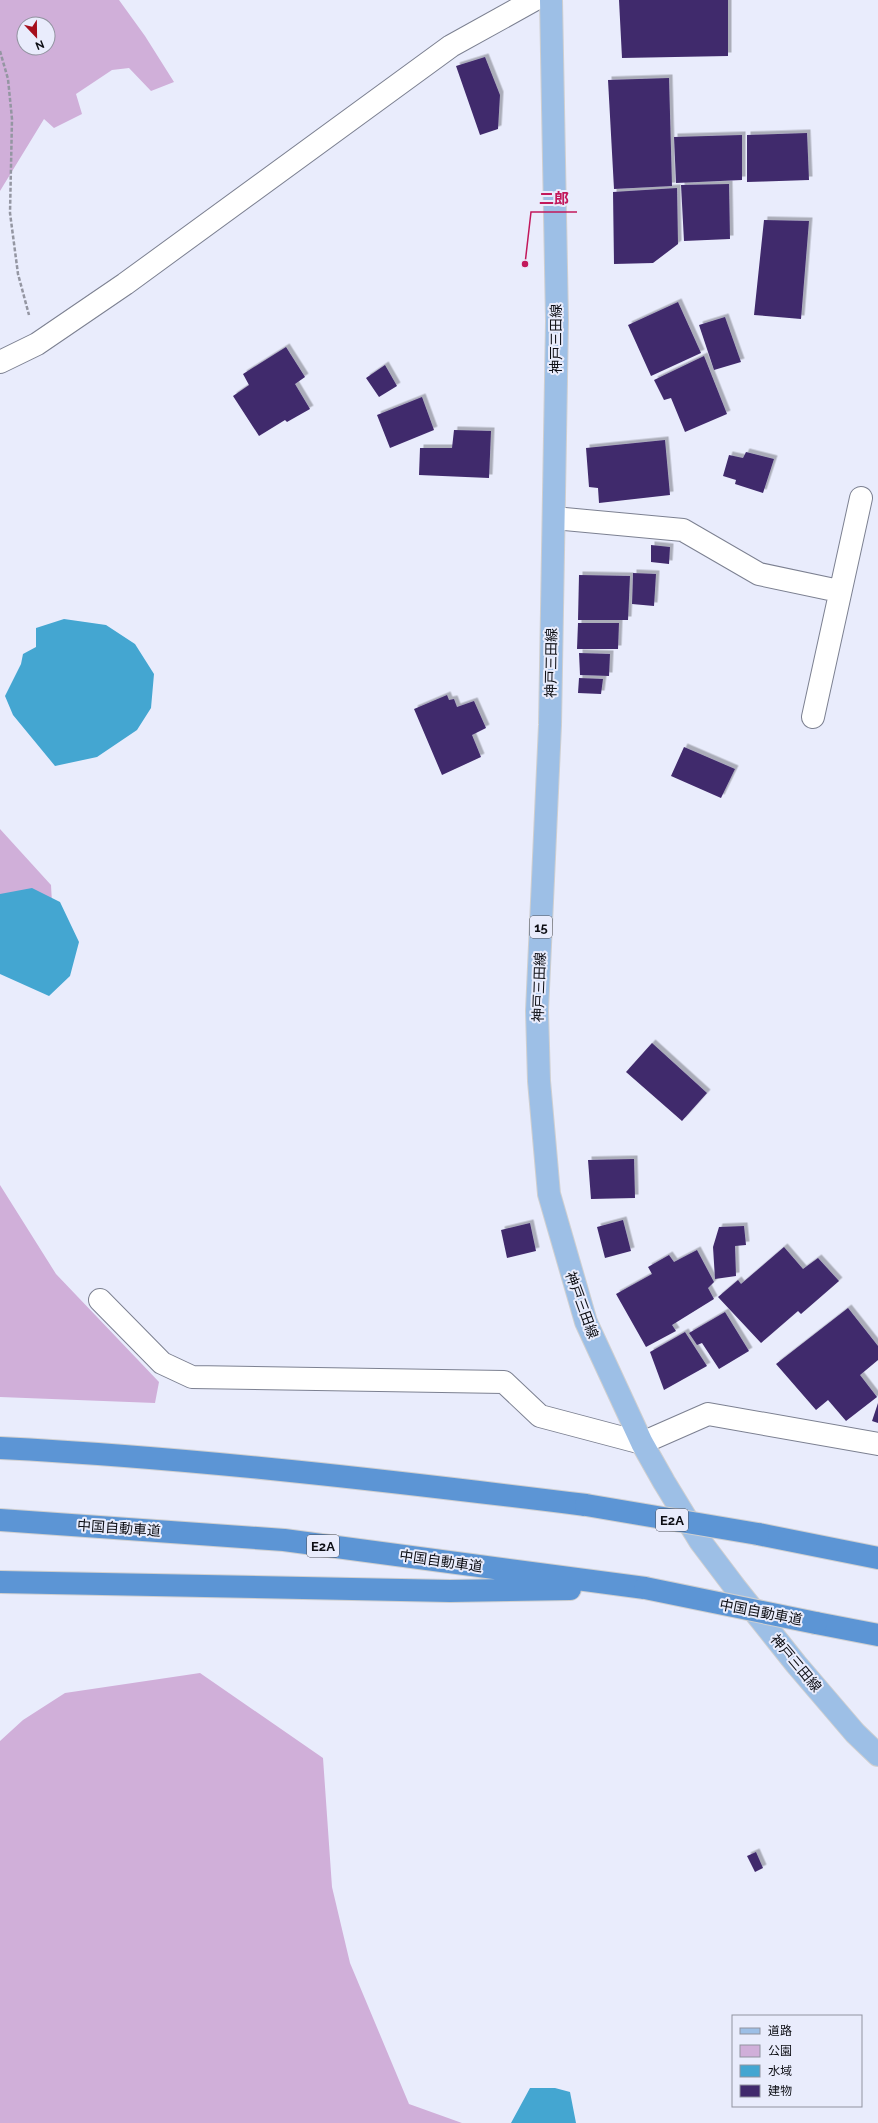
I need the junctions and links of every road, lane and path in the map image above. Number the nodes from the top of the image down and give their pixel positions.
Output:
1 (534, 0) edge
2 (551, 0) edge
3 (0, 51) edge
4 (37, 344) junction
5 (0, 362) edge
6 (861, 498) dead end
7 (554, 518) junction
8 (839, 591) junction
9 (813, 717) dead end
10 (100, 1300) dead end
11 (642, 1443) junction
12 (878, 1444) edge
13 (0, 1448) edge
14 (0, 1520) edge
15 (878, 1558) edge
16 (0, 1582) edge
17 (645, 1588) junction
18 (878, 1635) edge
19 (878, 1755) edge

1 - 4 street
2 - 7 main road, 神戸三田線 / 15
3 - 4 path
4 - 5 street
6 - 8 street
7 - 8 street
7 - 11 main road, 神戸三田線 / 15
8 - 9 street
10 - 11 street
11 - 12 street
11 - 19 main road, 神戸三田線 / 15
13 - 15 highway, E2A, bridge
14 - 17 highway, 中国自動車道 / E2A
16 - 17 highway
17 - 18 highway, 中国自動車道 / E2A, bridge

